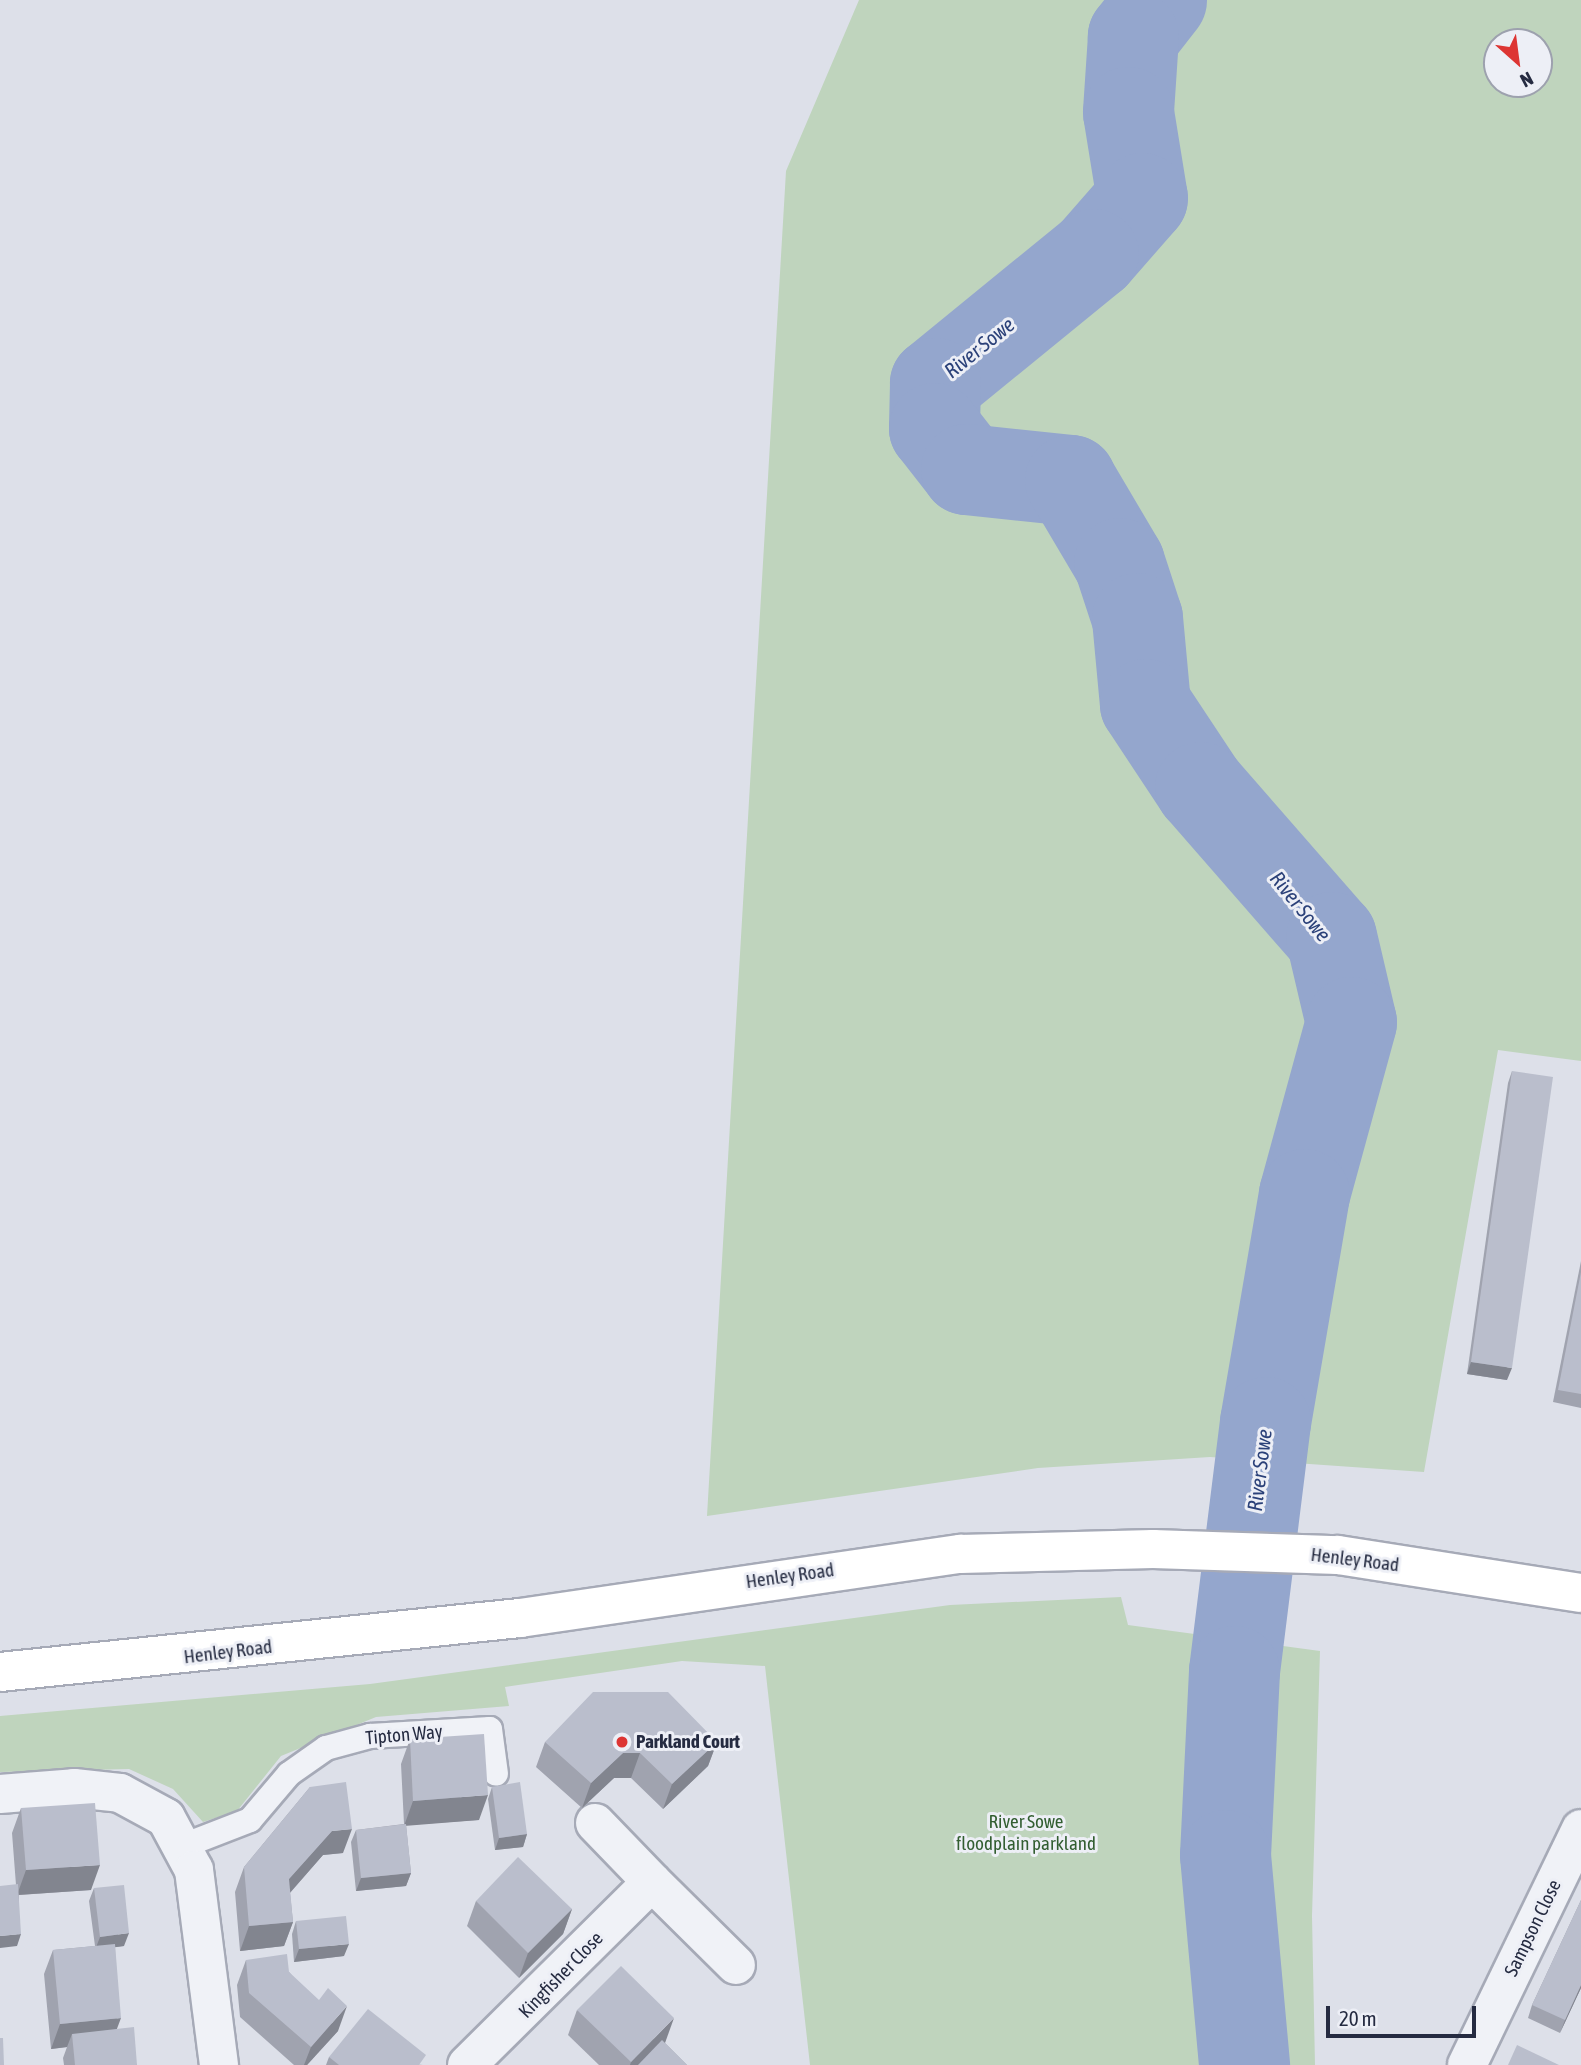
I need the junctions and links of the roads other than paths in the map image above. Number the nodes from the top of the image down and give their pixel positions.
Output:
1 (1581, 1593) edge
2 (0, 1672) edge
3 (496, 1774) dead end
4 (0, 1794) edge
5 (595, 1823) dead end
6 (1579, 1838) edge
7 (183, 1846) junction
8 (652, 1882) junction
9 (736, 1965) dead end
10 (219, 2065) edge
11 (467, 2065) edge
12 (1467, 2065) edge

1 - 2 main road, Henley Road
3 - 7 lane, Tipton Way
4 - 7 street
5 - 8 street
6 - 12 street, Sampson Close
7 - 10 street
8 - 9 street
8 - 11 street, Kingfisher Close

